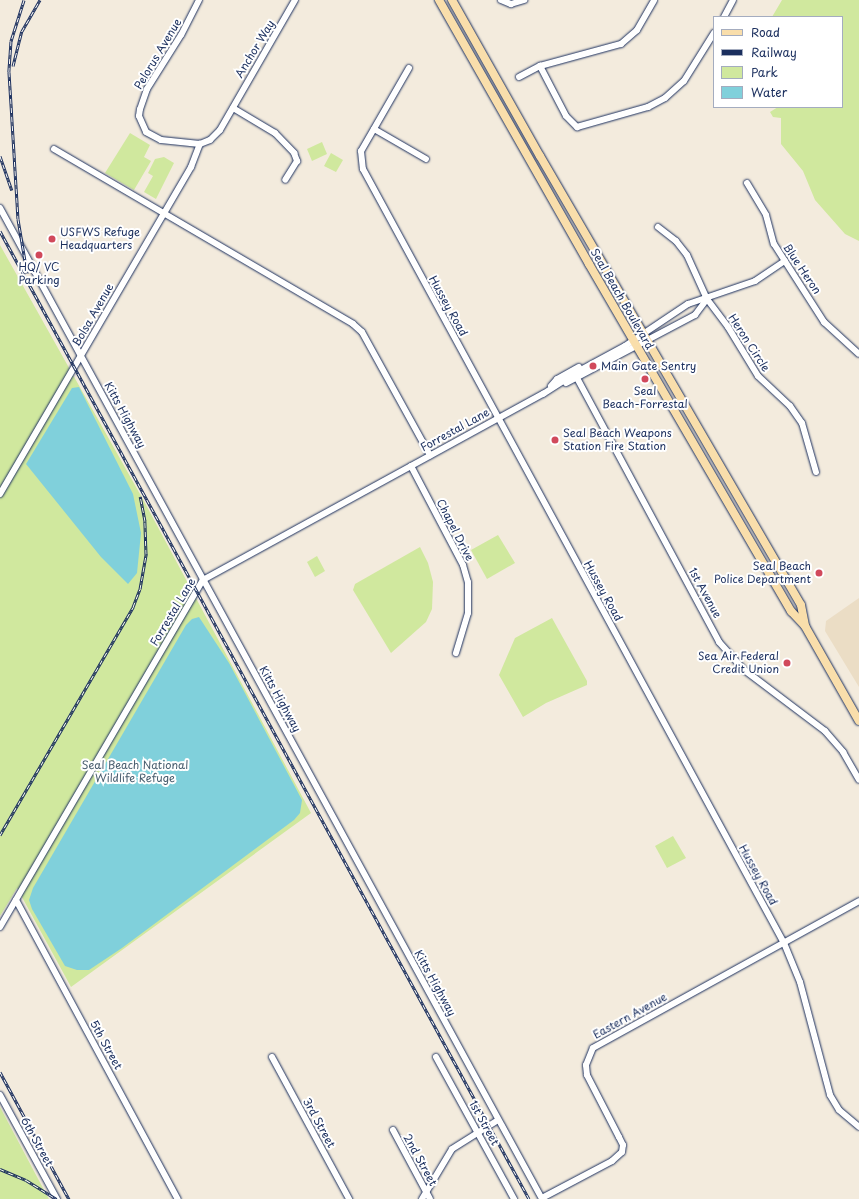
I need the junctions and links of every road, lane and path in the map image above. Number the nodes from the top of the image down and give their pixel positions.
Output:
1 (199, 0) edge
2 (295, 0) edge
3 (439, 0) edge
4 (452, 0) edge
5 (501, 0) edge
6 (524, 0) edge
7 (654, 0) edge
8 (733, 0) edge
9 (725, 16) edge
10 (713, 36) edge
11 (540, 66) junction
12 (409, 68) dead end
13 (519, 77) dead end
14 (233, 108) junction
15 (374, 129) junction
16 (200, 144) junction
17 (54, 149) dead end
18 (426, 160) dead end
19 (286, 180) dead end
20 (747, 183) dead end
21 (0, 208) edge
22 (165, 212) junction
23 (658, 227) dead end
24 (785, 262) junction
25 (707, 299) junction
26 (643, 332) junction
27 (647, 340) junction
28 (635, 342) junction
29 (859, 354) edge
30 (81, 355) junction
31 (577, 378) junction
32 (545, 391) junction
33 (499, 417) junction
34 (430, 455) junction
35 (411, 466) junction
36 (816, 472) dead end
37 (0, 494) edge
38 (204, 580) junction
39 (805, 626) junction
40 (456, 654) dead end
41 (859, 721) edge
42 (859, 780) edge
43 (16, 900) junction
44 (859, 901) edge
45 (0, 927) edge
46 (784, 943) junction
47 (272, 1057) dead end
48 (436, 1057) dead end
49 (0, 1095) edge
50 (498, 1120) junction
51 (859, 1127) edge
52 (392, 1130) dead end
53 (478, 1133) junction
54 (426, 1192) junction
55 (542, 1198) edge
56 (57, 1199) edge
57 (178, 1199) edge
58 (349, 1199) edge
59 (422, 1199) edge
60 (430, 1199) edge
61 (514, 1199) edge

1 - 16 street, Pelorus Avenue
2 - 14 street, Anchor Way
3 - 28 main road, Seal Beach Boulevard
4 - 26 main road, Seal Beach Boulevard
5 - 6 street
7 - 11 street
8 - 9 street
10 - 11 street
11 - 13 street
12 - 15 street, Hussey Road
14 - 16 street
14 - 19 street
15 - 18 street
15 - 33 street, Hussey Road
16 - 22 street, Bolsa Avenue
17 - 22 street
20 - 24 street, Blue Heron
21 - 30 street, Kitts Highway
22 - 30 street, Bolsa Avenue
22 - 34 street
23 - 25 street, Heron Circle
24 - 25 street
24 - 29 street, Blue Heron
25 - 26 street
25 - 27 street
25 - 36 street, Heron Circle
26 - 27 main road, Seal Beach Boulevard
26 - 28 street
27 - 28 street
27 - 39 main road, Seal Beach Boulevard
28 - 31 street, Forrestal Lane
28 - 32 street, Forrestal Lane
28 - 39 main road, Seal Beach Boulevard
30 - 37 street, Bolsa Avenue
30 - 38 street, Kitts Highway
31 - 32 street, Forrestal Lane
31 - 42 street, 1st Avenue
32 - 33 street, Forrestal Lane
33 - 34 street, Forrestal Lane
33 - 46 street, Hussey Road
34 - 35 street, Forrestal Lane
35 - 38 street, Forrestal Lane
35 - 40 street, Chapel Drive
38 - 43 street, Forrestal Lane
38 - 50 street, Kitts Highway
39 - 41 main road, Seal Beach Boulevard
43 - 45 street, Forrestal Lane
43 - 57 street, 5th Street
44 - 46 street, Eastern Avenue
46 - 51 street, Hussey Road
46 - 55 street, Eastern Avenue
47 - 58 street, 3rd Street
48 - 53 street, 1st Street
49 - 56 street, 6th Street
50 - 53 street
50 - 55 street, Kitts Highway
52 - 54 street, 2nd Street
53 - 54 street
53 - 61 street, 1st Street
54 - 59 street
54 - 60 street, 2nd Street

